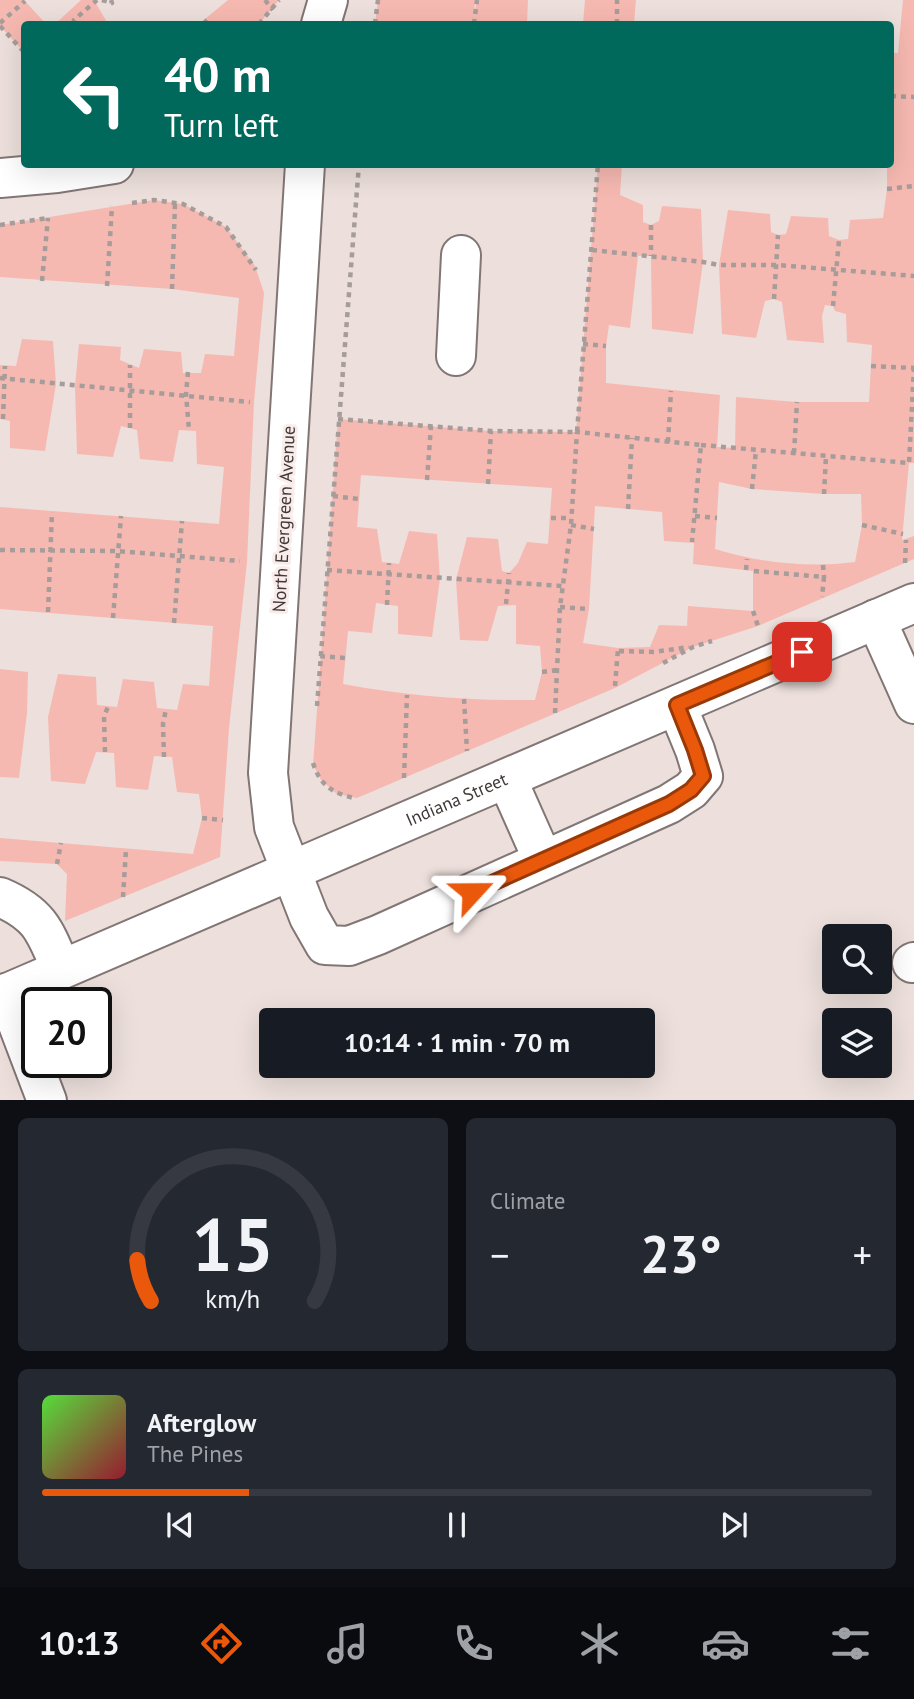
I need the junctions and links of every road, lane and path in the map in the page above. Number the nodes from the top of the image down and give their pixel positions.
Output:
1 (97, 0) edge
2 (103, 0) edge
3 (111, 0) edge
4 (265, 0) edge
5 (279, 0) edge
6 (328, 0) edge
7 (378, 0) edge
8 (477, 0) edge
9 (617, 0) edge
10 (25, 1) edge
11 (273, 10) junction
12 (74, 21) edge
13 (261, 21) edge
14 (322, 21) edge
15 (374, 21) edge
16 (474, 21) edge
17 (617, 21) edge
18 (0, 25) edge
19 (21, 49) edge
20 (894, 96) edge
21 (914, 97) edge
22 (89, 168) edge
23 (305, 168) edge
24 (359, 168) edge
25 (598, 168) edge
26 (0, 178) edge
27 (914, 186) edge
28 (887, 189) dead end
29 (126, 203) dead end
30 (175, 203) junction
31 (100, 208) dead end
32 (57, 217) dead end
33 (48, 218) junction
34 (0, 225) edge
35 (651, 225) dead end
36 (778, 235) dead end
37 (839, 240) dead end
38 (592, 250) junction
39 (461, 254) dead end
40 (651, 256) junction
41 (778, 265) junction
42 (835, 271) junction
43 (258, 275) dead end
44 (914, 276) edge
45 (42, 281) dead end
46 (107, 286) dead end
47 (172, 289) dead end
48 (774, 299) dead end
49 (833, 306) dead end
50 (583, 344) junction
51 (606, 346) dead end
52 (456, 356) dead end
53 (130, 365) dead end
54 (5, 366) dead end
55 (871, 366) dead end
56 (914, 368) edge
57 (188, 372) dead end
58 (2, 378) edge
59 (128, 389) junction
60 (671, 391) dead end
61 (186, 394) junction
62 (254, 402) dead end
63 (796, 402) dead end
64 (3, 419) dead end
65 (338, 419) junction
66 (431, 426) junction
67 (130, 428) dead end
68 (189, 430) dead end
69 (491, 431) junction
70 (577, 432) junction
71 (632, 438) junction
72 (668, 442) junction
73 (701, 445) junction
74 (756, 450) junction
75 (794, 453) junction
76 (826, 456) dead end
77 (426, 480) dead end
78 (488, 484) dead end
79 (752, 489) dead end
80 (824, 494) dead end
81 (332, 496) junction
82 (359, 499) dead end
83 (628, 509) dead end
84 (52, 512) dead end
85 (121, 516) dead end
86 (695, 516) junction
87 (551, 518) dead end
88 (717, 518) dead end
89 (182, 521) dead end
90 (571, 522) junction
91 (862, 525) dead end
92 (594, 529) dead end
93 (692, 542) dead end
94 (51, 549) junction
95 (0, 550) edge
96 (117, 551) junction
97 (178, 557) junction
98 (747, 559) dead end
99 (914, 559) edge
100 (247, 562) dead end
101 (389, 563) dead end
102 (905, 563) junction
103 (823, 565) dead end
104 (893, 568) dead end
105 (327, 570) junction
106 (746, 570) dead end
107 (754, 571) dead end
108 (509, 573) dead end
109 (387, 574) junction
110 (824, 577) junction
111 (507, 582) junction
112 (562, 586) junction
113 (834, 593) dead end
114 (914, 603) edge
115 (506, 604) dead end
116 (387, 605) dead end
117 (560, 607) junction
118 (589, 609) dead end
119 (753, 611) dead end
120 (48, 612) dead end
121 (113, 618) dead end
122 (876, 619) junction
123 (174, 623) dead end
124 (748, 630) dead end
125 (716, 640) dead end
126 (693, 647) junction
127 (320, 656) junction
128 (345, 658) dead end
129 (660, 664) dead end
130 (557, 670) junction
131 (542, 672) dead end
132 (626, 682) dead end
133 (407, 695) dead end
134 (464, 699) dead end
135 (914, 704) edge
136 (677, 705) junction
137 (108, 706) dead end
138 (567, 708) dead end
139 (166, 709) dead end
140 (317, 710) dead end
141 (555, 713) junction
142 (542, 719) dead end
143 (479, 746) dead end
144 (314, 751) dead end
145 (105, 752) dead end
146 (467, 752) junction
147 (456, 756) dead end
148 (164, 757) dead end
149 (415, 775) dead end
150 (404, 779) junction
151 (507, 779) junction
152 (395, 783) dead end
153 (357, 798) dead end
154 (202, 818) dead end
155 (223, 820) dead end
156 (61, 842) dead end
157 (126, 849) dead end
158 (543, 860) junction
159 (57, 864) dead end
160 (290, 871) junction
161 (0, 897) edge
162 (123, 897) dead end
163 (61, 969) junction
164 (3, 995) edge
165 (47, 1100) edge

1 - 12 path
2 - 3 path
4 - 11 path
5 - 11 path
6 - 14 street
7 - 15 path
8 - 16 path
9 - 17 path
10 - 18 path
11 - 13 path
18 - 19 path
20 - 21 path
22 - 26 street
23 - 160 street, North Evergreen Avenue
24 - 65 path
25 - 38 path
27 - 28 path
29 - 30 path
30 - 43 path
30 - 47 path
31 - 46 path
32 - 33 path
33 - 34 path
33 - 45 path
35 - 40 path
36 - 41 path
37 - 42 path
38 - 40 path
38 - 50 path
39 - 52 street
40 - 41 path
41 - 42 path
41 - 48 path
42 - 44 path
42 - 49 path
50 - 51 path
50 - 70 path
53 - 59 path
54 - 58 path
55 - 56 path
56 - 75 path
57 - 61 path
58 - 59 path
58 - 64 path
59 - 61 path
59 - 67 path
60 - 72 path
61 - 62 path
61 - 68 path
63 - 75 path
65 - 66 path
65 - 81 path
66 - 69 path
66 - 77 path
69 - 70 path
69 - 78 path
70 - 71 path
70 - 90 path
71 - 72 path
71 - 83 path
72 - 73 path
73 - 74 path
73 - 86 path
74 - 75 path
74 - 79 path
76 - 80 path
81 - 82 path
81 - 105 path
84 - 94 path
85 - 96 path
86 - 88 path
86 - 93 path
87 - 90 path
89 - 97 path
90 - 92 path
90 - 112 path
91 - 102 path
94 - 95 path
94 - 96 path
94 - 120 path
96 - 97 path
96 - 121 path
97 - 100 path
97 - 123 path
98 - 106 path
99 - 102 path
101 - 109 path
102 - 104 path
103 - 110 path
105 - 109 path
105 - 127 path
107 - 110 path
108 - 111 path
109 - 111 path
109 - 116 path
110 - 113 path
111 - 112 path
111 - 115 path
112 - 117 path
114 - 122 street, Indiana Street
117 - 118 path
117 - 130 path
119 - 124 path
122 - 135 street
122 - 136 street, Indiana Street
125 - 126 path
126 - 129 path
126 - 132 path
127 - 128 path
127 - 140 path
130 - 131 path
130 - 141 path
133 - 150 path
134 - 146 path
136 - 151 street, Indiana Street
136 - 158 street
137 - 145 path
138 - 141 path
139 - 148 path
141 - 142 path
143 - 146 path
144 - 153 path
146 - 147 path
149 - 150 path
150 - 152 path
151 - 158 street
151 - 160 street, Indiana Street
154 - 155 path
156 - 159 path
157 - 162 path
158 - 160 street, North Evergreen Avenue
160 - 163 street, Indiana Street
161 - 163 street
163 - 164 street, Indiana Street
164 - 165 street

